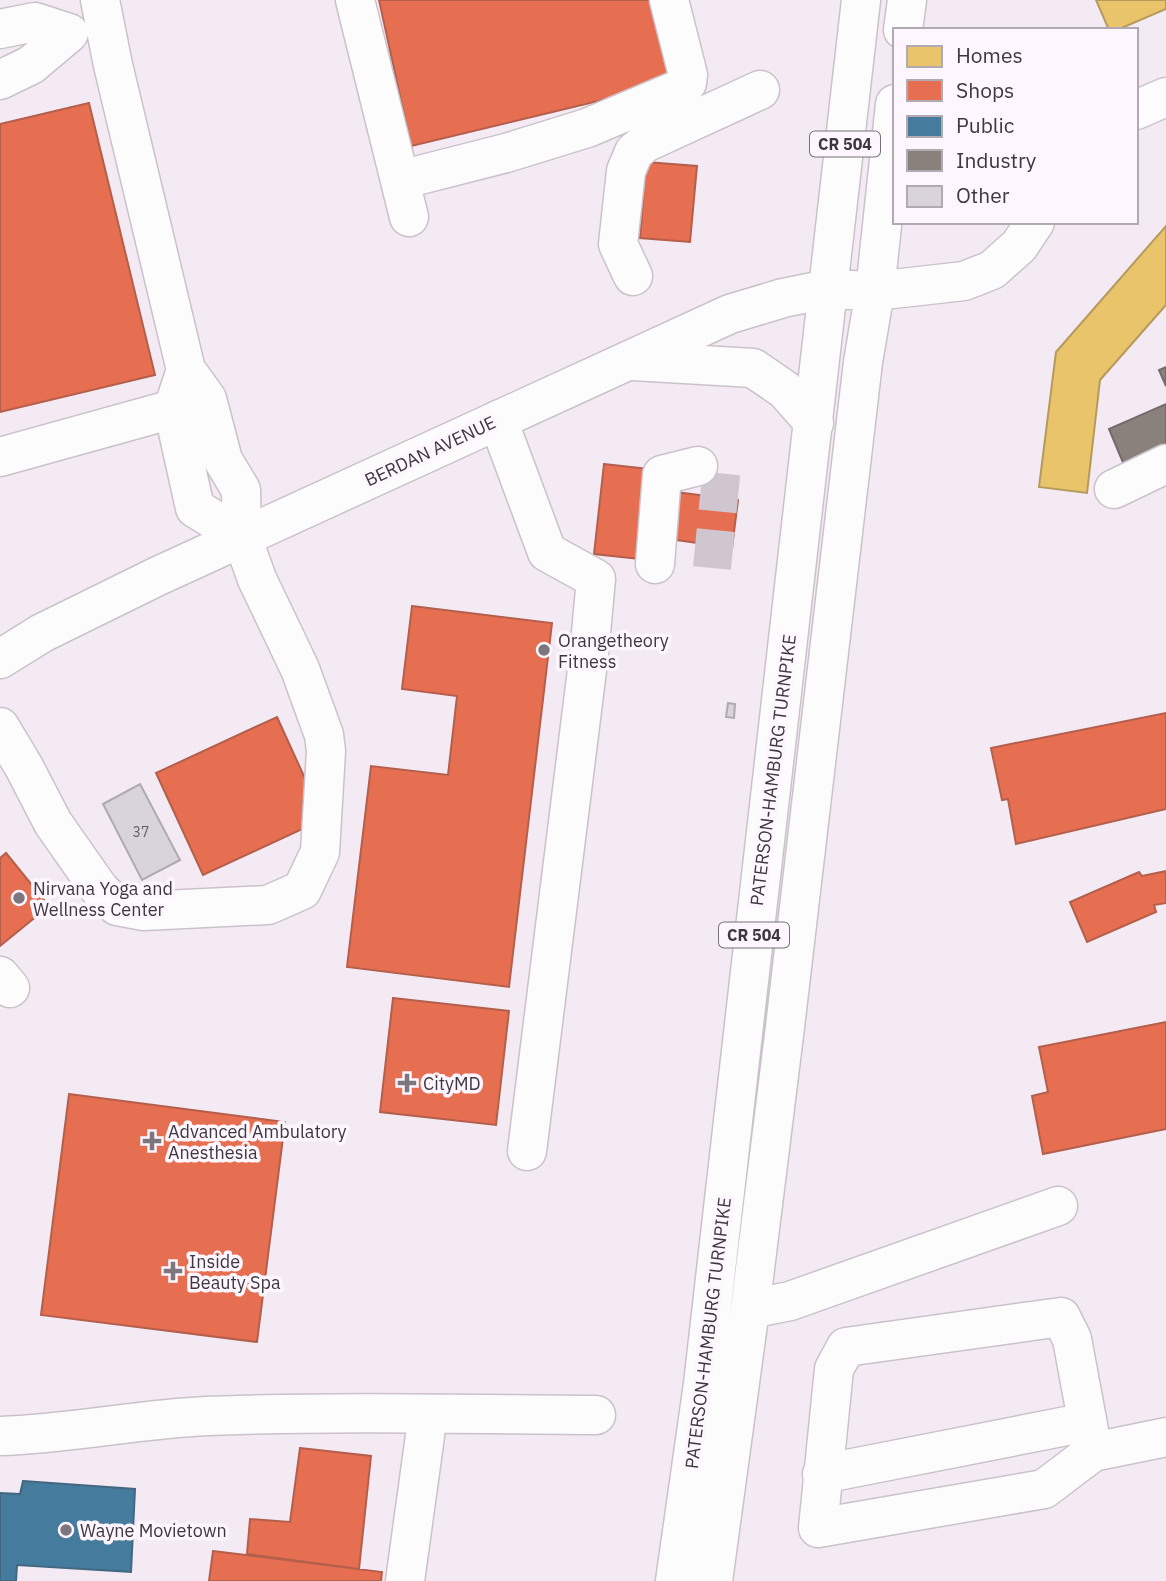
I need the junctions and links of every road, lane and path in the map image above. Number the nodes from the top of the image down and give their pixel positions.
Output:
1 (355, 0) edge
2 (669, 0) edge
3 (862, 0) edge
4 (907, 0) edge
5 (103, 12) edge
6 (903, 28) edge
7 (0, 29) edge
8 (69, 33) junction
9 (0, 80) edge
10 (760, 90) dead end
11 (1166, 97) edge
12 (1138, 109) edge
13 (893, 129) edge
14 (400, 180) junction
15 (409, 217) dead end
16 (1034, 224) edge
17 (633, 276) dead end
18 (827, 289) junction
19 (875, 290) junction
20 (627, 361) junction
21 (186, 370) junction
22 (173, 410) junction
23 (498, 420) junction
24 (814, 423) junction
25 (0, 457) edge
26 (1166, 464) edge
27 (698, 466) dead end
28 (1114, 489) dead end
29 (242, 537) junction
30 (655, 564) dead end
31 (0, 659) edge
32 (0, 727) edge
33 (527, 1151) dead end
34 (1058, 1206) dead end
35 (751, 1308) junction
36 (428, 1414) junction
37 (596, 1415) dead end
38 (0, 1436) edge
39 (1090, 1437) junction
40 (1166, 1437) edge
41 (822, 1474) junction
42 (405, 1581) edge
43 (675, 1581) edge
44 (713, 1581) edge

1 - 14 main road
2 - 14 main road
3 - 18 main road, PATERSON-HAMBURG TURNPIKE / CR 504
4 - 6 main road
5 - 8 main road
5 - 21 main road
7 - 8 main road
8 - 9 main road
10 - 17 main road
11 - 12 main road
13 - 19 main road, CR 504
14 - 15 main road
16 - 19 main road, BERDAN AVENUE
18 - 19 main road, BERDAN AVENUE
18 - 20 main road, BERDAN AVENUE
18 - 24 main road, PATERSON-HAMBURG TURNPIKE / CR 504
19 - 35 main road, CR 504
20 - 23 main road, BERDAN AVENUE
20 - 24 main road
21 - 22 main road
21 - 29 main road
22 - 25 main road
22 - 29 main road
23 - 29 main road, BERDAN AVENUE
23 - 33 main road
24 - 43 main road, PATERSON-HAMBURG TURNPIKE / CR 504
26 - 28 main road
27 - 30 main road
29 - 31 main road, BERDAN AVENUE
29 - 32 main road
34 - 35 main road
35 - 44 main road, CR 504
36 - 37 main road
36 - 38 main road
36 - 42 main road
39 - 40 main road
39 - 41 main road
39 - 41 main road
39 - 41 main road

